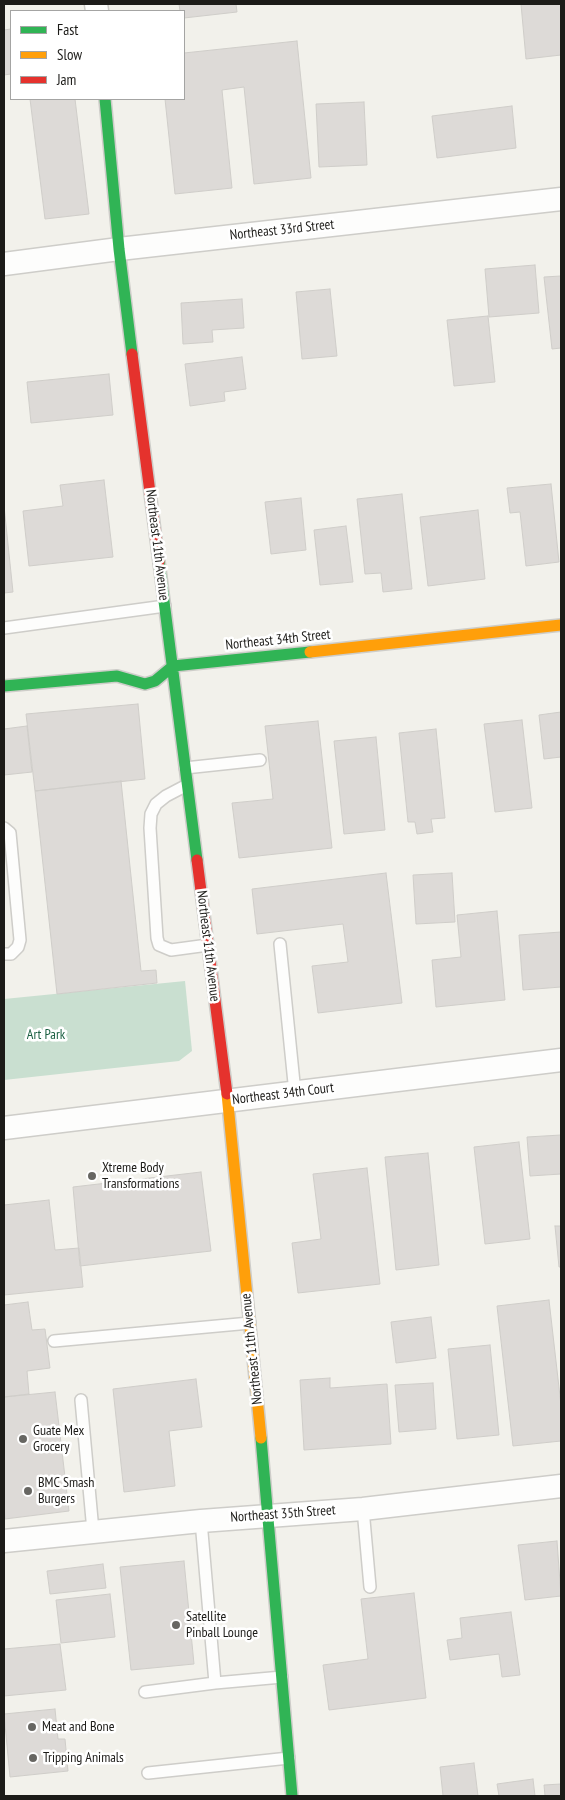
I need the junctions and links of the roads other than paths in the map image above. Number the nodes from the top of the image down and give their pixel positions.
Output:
1 (105, 100) edge
2 (561, 199) edge
3 (119, 249) junction
4 (4, 264) edge
5 (165, 606) junction
6 (561, 625) edge
7 (4, 628) edge
8 (173, 666) junction
9 (4, 686) edge
10 (260, 760) dead end
11 (185, 768) junction
12 (187, 785) junction
13 (4, 828) edge
14 (280, 944) dead end
15 (208, 945) junction
16 (4, 954) edge
17 (561, 1060) edge
18 (295, 1093) junction
19 (228, 1101) junction
20 (4, 1128) edge
21 (250, 1323) junction
22 (54, 1341) dead end
23 (81, 1400) dead end
24 (561, 1486) edge
25 (363, 1509) junction
26 (269, 1515) junction
27 (201, 1521) junction
28 (93, 1531) junction
29 (4, 1541) edge
30 (370, 1587) dead end
31 (282, 1677) junction
32 (215, 1683) junction
33 (145, 1692) dead end
34 (288, 1758) junction
35 (148, 1773) dead end
36 (292, 1796) edge

1 - 3 street, Northeast 11th Avenue
2 - 3 street, Northeast 33rd Street
3 - 4 street, Northeast 33rd Street
3 - 5 street, Northeast 11th Avenue
5 - 7 lane
5 - 8 street, Northeast 11th Avenue
6 - 8 street, Northeast 34th Street
8 - 9 street
8 - 11 street, Northeast 11th Avenue
10 - 11 lane
11 - 12 street, Northeast 11th Avenue
12 - 15 street, Northeast 11th Avenue
12 - 15 lane
13 - 16 lane
14 - 18 lane
15 - 19 street, Northeast 11th Avenue
17 - 18 street, Northeast 34th Court
18 - 19 street, Northeast 34th Court
19 - 20 street, Northeast 34th Court
19 - 21 street, Northeast 11th Avenue
21 - 22 lane
21 - 26 street, Northeast 11th Avenue
23 - 28 lane
24 - 25 street, Northeast 35th Street
25 - 26 street, Northeast 35th Street
25 - 30 lane
26 - 27 street, Northeast 35th Street
26 - 31 street, Northeast 11th Avenue
27 - 28 street, Northeast 35th Street
27 - 32 lane
28 - 29 street, Northeast 35th Street
31 - 32 lane
31 - 34 street, Northeast 11th Avenue
32 - 33 lane
34 - 35 lane
34 - 36 street, Northeast 11th Avenue

